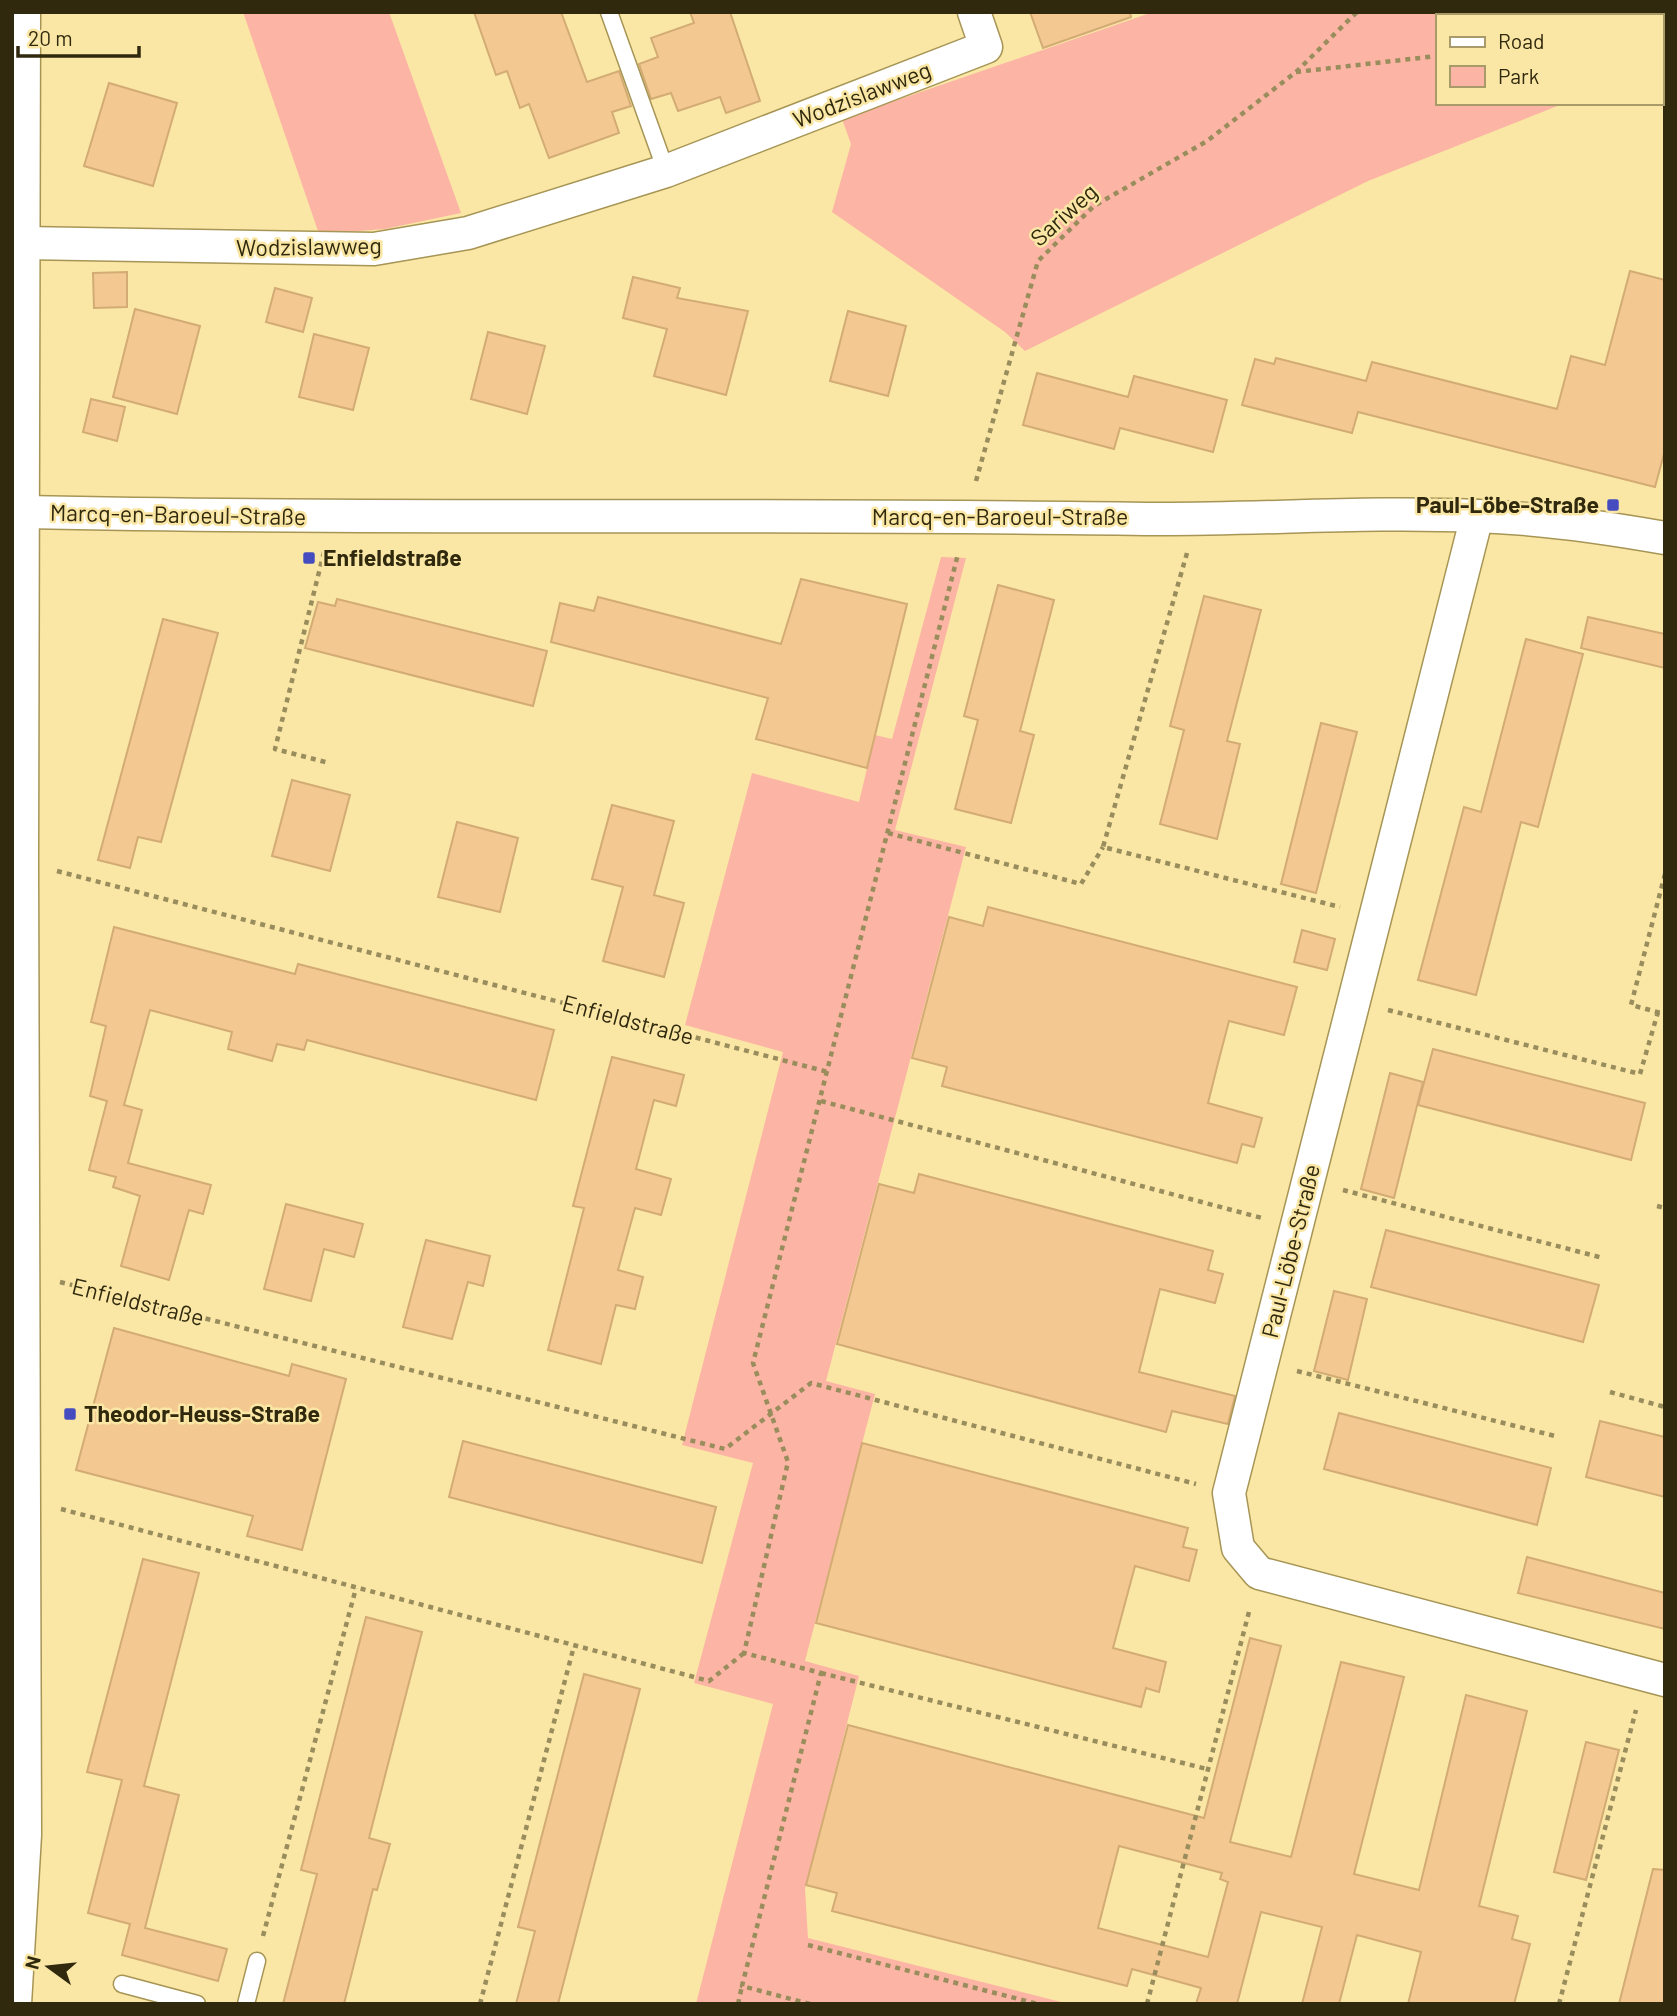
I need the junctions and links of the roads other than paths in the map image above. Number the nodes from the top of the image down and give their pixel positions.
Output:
1 (24, 12) edge
2 (609, 12) edge
3 (974, 12) edge
4 (666, 171) junction
5 (24, 243) junction
6 (18, 284) edge
7 (24, 512) junction
8 (1477, 516) junction
9 (1665, 538) edge
10 (17, 861) edge
11 (19, 1339) edge
12 (1655, 1678) edge
13 (257, 1961) road end
14 (122, 1984) dead end
15 (15, 2004) edge
16 (197, 2004) edge
17 (246, 2004) edge

1 - 5 street
2 - 4 lane
3 - 4 street, Wodzislawweg
4 - 5 street, Wodzislawweg
5 - 6 street
6 - 7 street
7 - 8 street, Marcq-en-Baroeul-Straße
7 - 10 street
8 - 9 street, Marcq-en-Baroeul-Straße
8 - 12 street, Paul-Löbe-Straße
10 - 11 street
11 - 15 street
13 - 17 lane
14 - 16 lane

